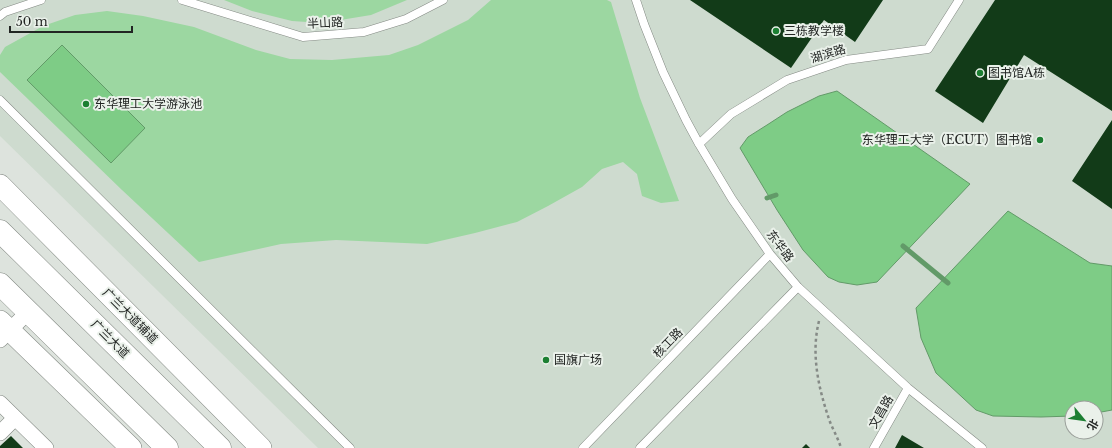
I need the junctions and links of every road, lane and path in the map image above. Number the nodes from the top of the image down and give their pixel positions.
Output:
1 (41, 0) edge
2 (182, 0) edge
3 (444, 0) edge
4 (636, 0) edge
5 (959, 0) edge
6 (0, 16) edge
7 (0, 100) edge
8 (699, 144) junction
9 (0, 185) edge
10 (0, 231) edge
11 (770, 254) junction
12 (0, 284) edge
13 (798, 287) junction
14 (822, 309) junction
15 (28, 312) junction
16 (3, 330) edge
17 (908, 388) junction
18 (0, 403) edge
19 (15, 418) junction
20 (0, 433) edge
21 (46, 448) edge
22 (131, 448) edge
23 (167, 448) edge
24 (220, 448) edge
25 (261, 448) edge
26 (350, 448) edge
27 (583, 448) edge
28 (640, 448) edge
29 (841, 448) edge
30 (874, 448) edge
31 (982, 448) edge

1 - 6 lane
2 - 3 lane, 半山路
4 - 8 lane, 东华路
5 - 8 lane, 湖滨路
7 - 26 lane
8 - 11 lane, 东华路
9 - 25 main road, 广兰大道辅道
10 - 24 main road, 广兰大道
11 - 13 lane, 东华路
11 - 27 lane, 核工路
12 - 15 main road
13 - 14 lane, 东华路
13 - 28 lane
14 - 17 lane, 东华路
14 - 29 path
15 - 16 street
15 - 23 main road
16 - 22 main road
17 - 30 lane, 文昌路
17 - 31 lane, 东华路
18 - 19 street
19 - 20 street
19 - 21 street

